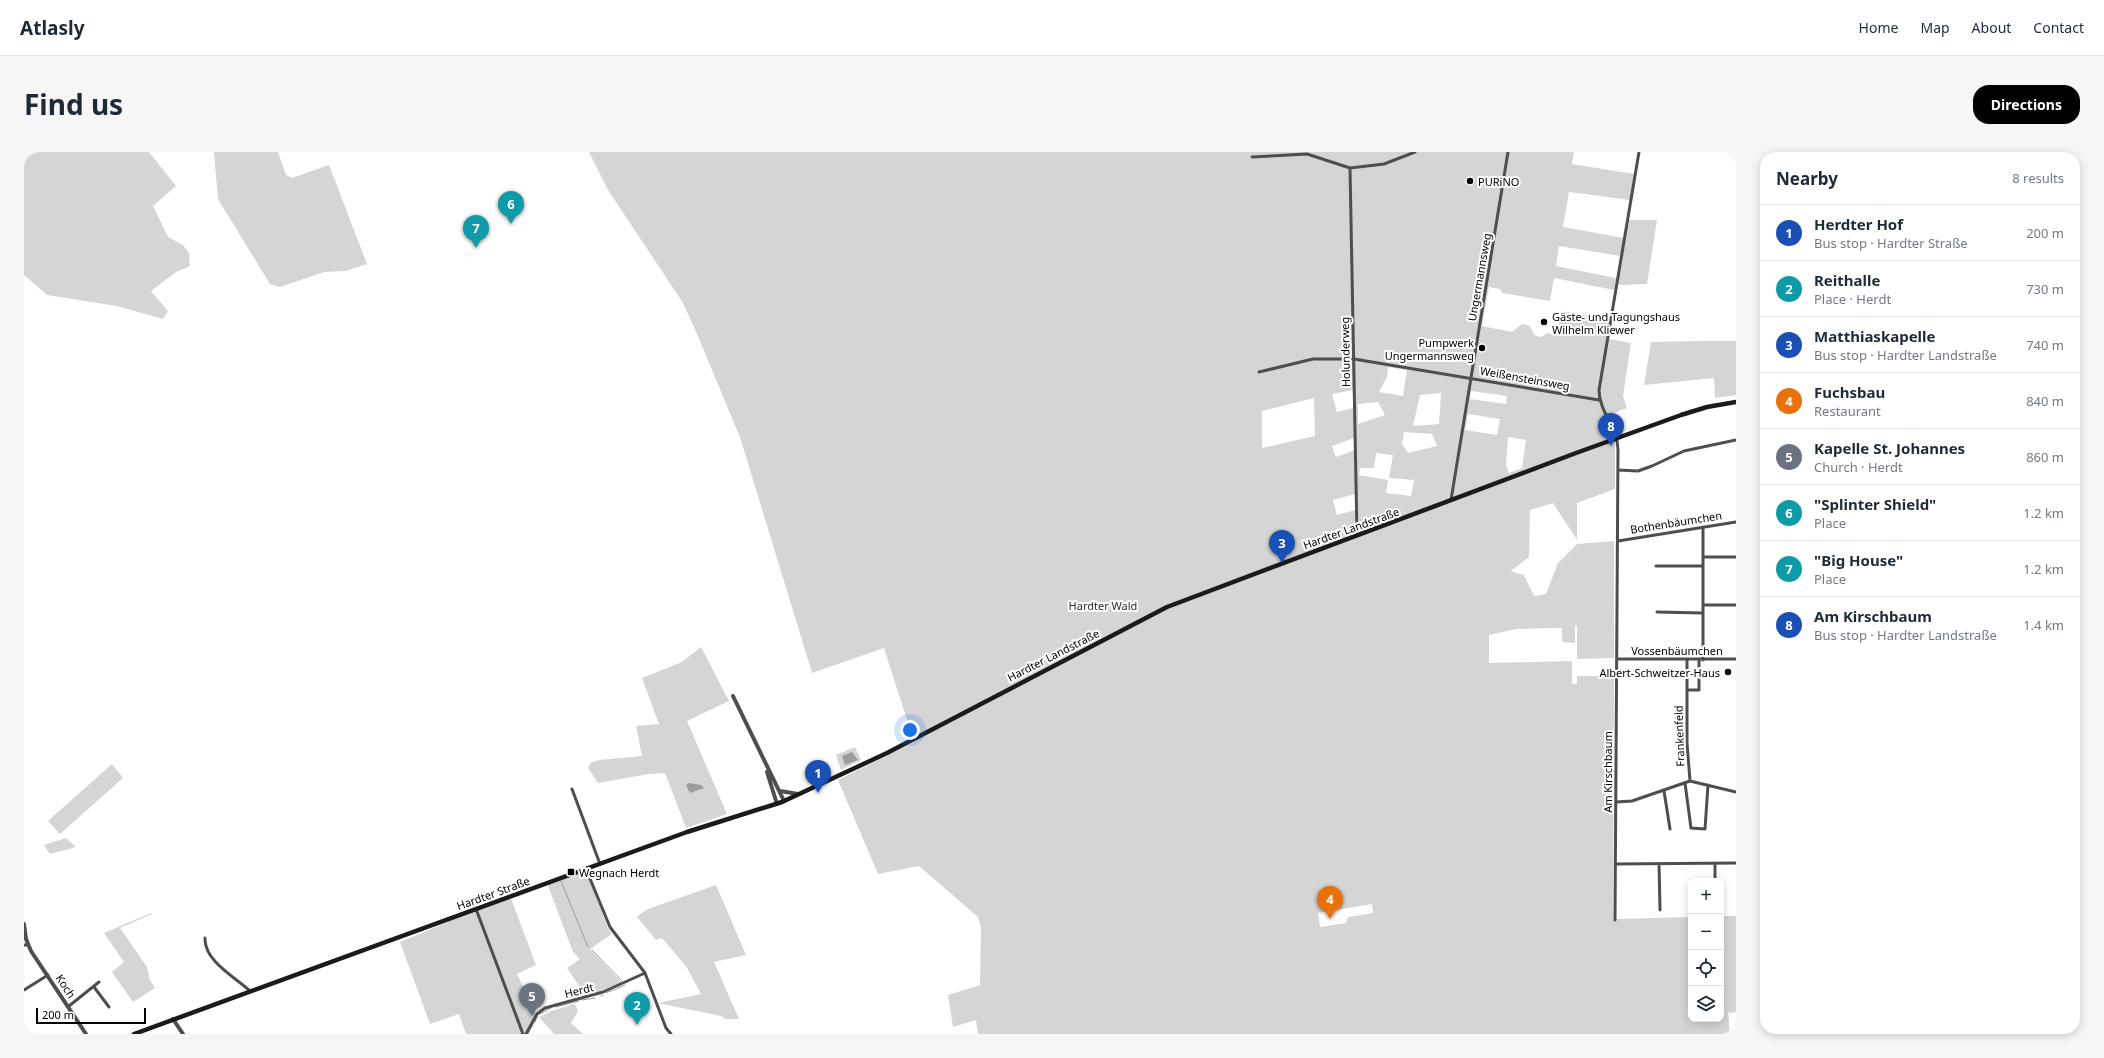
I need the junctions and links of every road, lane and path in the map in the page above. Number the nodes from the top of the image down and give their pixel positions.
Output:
1 (1415, 152) edge
2 (1508, 152) edge
3 (1639, 152) edge
4 (1252, 157) dead end
5 (1350, 168) junction
6 (1354, 359) junction
7 (1259, 372) dead end
8 (1471, 378) junction
9 (1599, 400) junction
10 (1736, 402) edge
11 (1618, 438) junction
12 (1736, 440) edge
13 (1618, 470) junction
14 (1451, 500) junction
15 (1736, 522) edge
16 (1703, 527) junction
17 (1357, 535) junction
18 (1618, 541) junction
19 (1703, 557) junction
20 (1736, 557) edge
21 (1656, 566) dead end
22 (1703, 566) junction
23 (1703, 605) junction
24 (1736, 605) edge
25 (1656, 612) dead end
26 (1703, 613) junction
27 (1617, 659) junction
28 (1736, 659) edge
29 (1686, 660) junction
30 (1701, 660) junction
31 (1687, 690) junction
32 (733, 696) dead end
33 (766, 766) junction
34 (858, 767) joint
35 (1690, 781) junction
36 (1685, 783) junction
37 (1708, 785) junction
38 (572, 789) dead end
39 (780, 791) junction
40 (1664, 791) junction
41 (1736, 792) edge
42 (800, 794) junction
43 (784, 802) junction
44 (1616, 802) junction
45 (777, 804) junction
46 (1670, 829) dead end
47 (1736, 863) edge
48 (600, 864) junction
49 (1615, 864) junction
50 (1659, 864) junction
51 (1715, 864) junction
52 (586, 869) junction
53 (1715, 878) edge
54 (476, 909) junction
55 (1660, 910) dead end
56 (1615, 920) dead end
57 (24, 924) edge
58 (205, 938) dead end
59 (26, 945) edge
60 (646, 973) junction
61 (48, 975) junction
62 (99, 982) dead end
63 (94, 987) junction
64 (24, 990) edge
65 (250, 991) junction
66 (68, 1006) junction
67 (109, 1007) dead end
68 (173, 1019) junction
69 (86, 1034) edge
70 (134, 1034) edge
71 (183, 1034) edge
72 (523, 1034) edge
73 (526, 1034) edge
74 (671, 1034) edge

1 - 5 street
2 - 8 street, Ungermannsweg
3 - 9 street
4 - 5 street
5 - 6 street, Holunderweg
6 - 7 street, Weißensteinsweg
6 - 8 street, Weißensteinsweg
6 - 17 street, Holunderweg
8 - 9 street, Weißensteinsweg
8 - 14 street, Ungermannsweg
9 - 11 street, Am Kirschbaum
10 - 11 main road, Hardter Landstraße
11 - 13 street, Am Kirschbaum
11 - 14 main road, Hardter Landstraße
12 - 13 street
13 - 18 street, Am Kirschbaum
14 - 17 main road, Hardter Landstraße
15 - 16 street, Bothenbäumchen
16 - 18 street, Bothenbäumchen
16 - 19 street
17 - 34 main road, Hardter Landstraße
18 - 27 street, Am Kirschbaum
19 - 20 street
19 - 22 street
21 - 22 street
22 - 23 street
23 - 24 street
23 - 26 street
25 - 26 street
26 - 30 street
27 - 29 street, Vossenbäumchen
27 - 44 street, Am Kirschbaum
28 - 30 street, Vossenbäumchen
29 - 30 street, Vossenbäumchen
29 - 31 street, Frankenfeld
30 - 31 street, Frankenfeld
31 - 35 street, Frankenfeld
32 - 33 street
33 - 39 street
33 - 45 street
34 - 42 main road, Hardter Straße
35 - 36 street
35 - 37 street
36 - 37 street
36 - 40 street
37 - 41 street
38 - 48 street
39 - 42 street
39 - 43 street
40 - 44 street
40 - 46 street
42 - 43 main road, Hardter Straße
43 - 45 main road, Hardter Straße
44 - 49 street, Am Kirschbaum
45 - 48 main road, Hardter Straße
47 - 51 street
48 - 52 main road, Hardter Straße
49 - 50 street
49 - 56 street, Am Kirschbaum
50 - 51 street
50 - 55 street
51 - 53 street
52 - 54 main road, Hardter Straße
52 - 60 street
54 - 65 main road, Hardter Straße
54 - 72 street
57 - 59 street, Koch
58 - 65 street
59 - 61 street, Koch
60 - 73 street, Herdt
60 - 74 street
61 - 64 street, Koch
61 - 66 street, Koch
62 - 63 street, Koch
63 - 66 street, Koch
63 - 67 street
65 - 68 main road, Hardter Straße
66 - 69 street, Koch
68 - 70 main road, Hardter Straße
68 - 71 street

